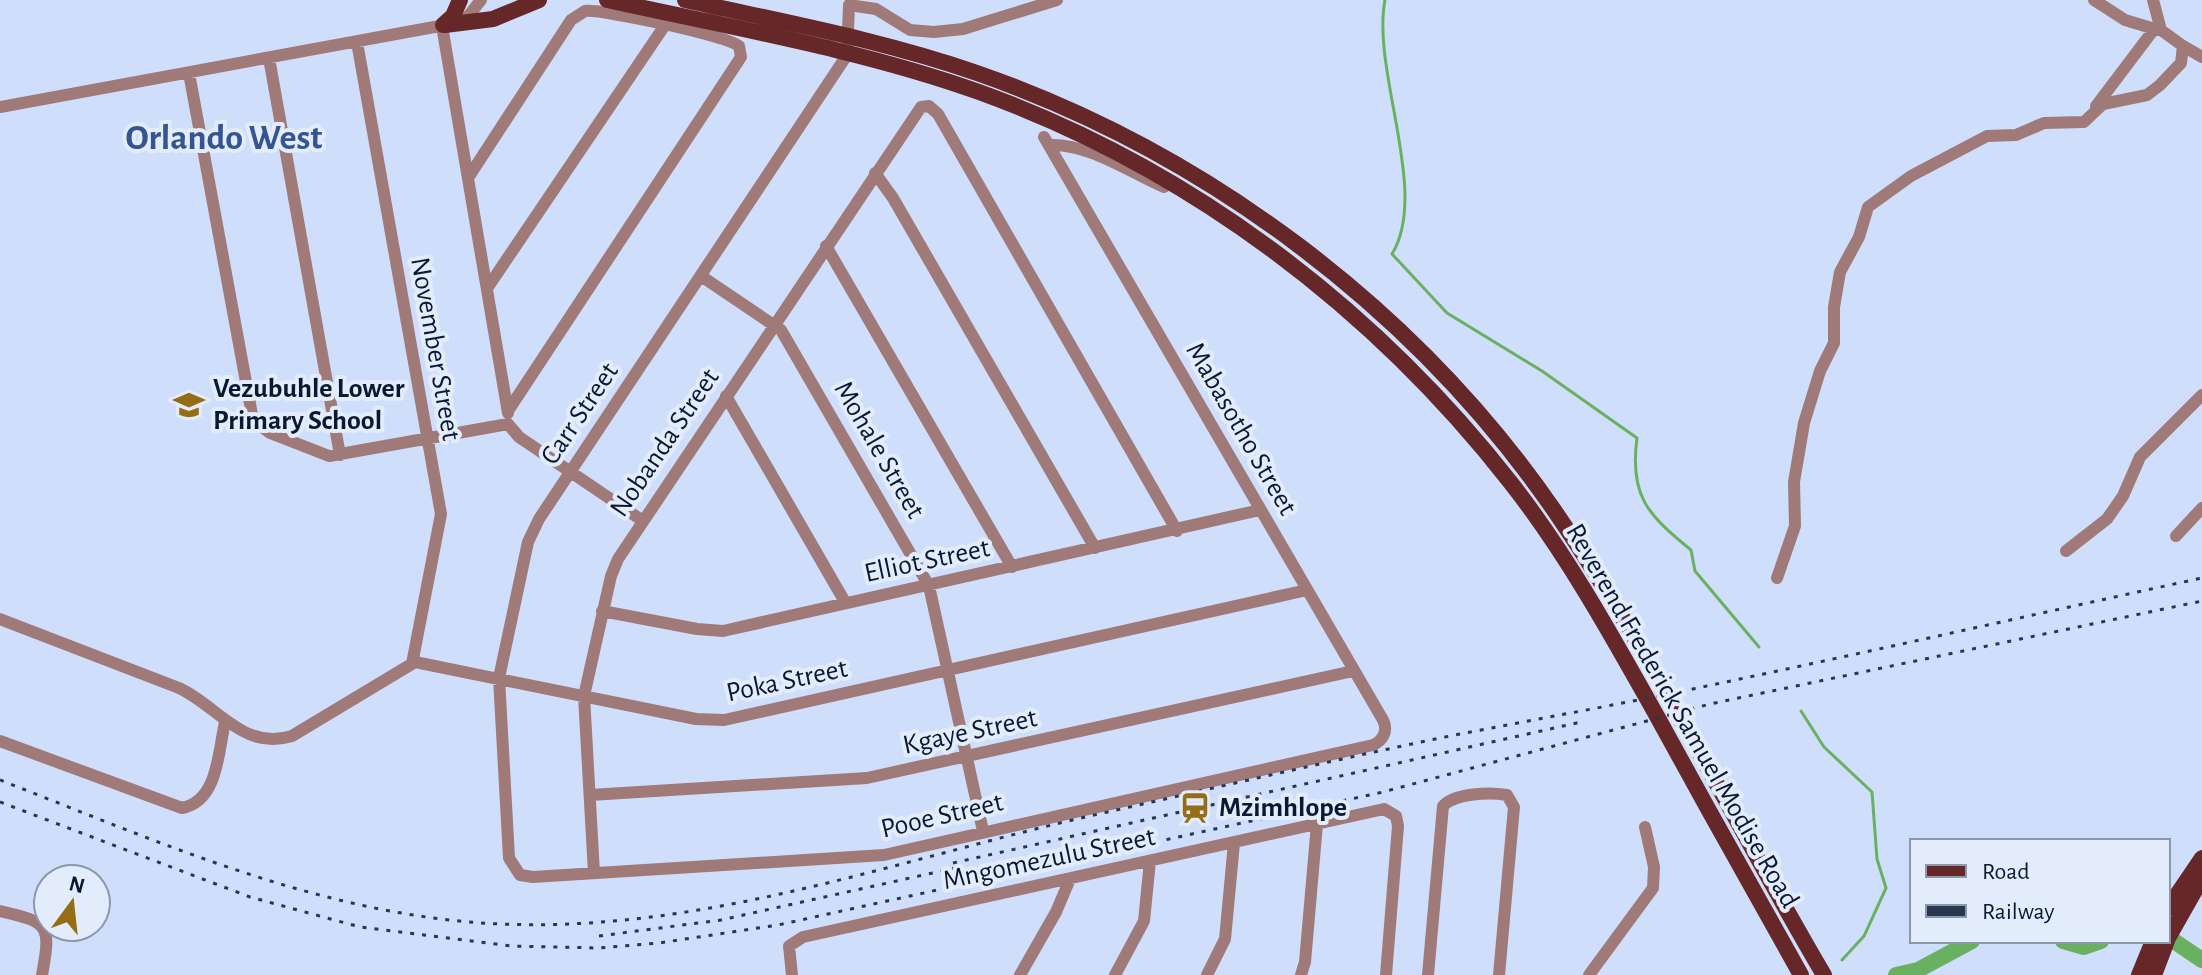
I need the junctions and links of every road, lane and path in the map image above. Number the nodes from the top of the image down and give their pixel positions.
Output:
1 (460, 0) edge
2 (481, 0) edge
3 (539, 0) edge
4 (607, 0) edge
5 (685, 0) edge
6 (1057, 0) edge
7 (2094, 0) edge
8 (2153, 0) edge
9 (443, 25) junction
10 (665, 25) junction
11 (2157, 28) junction
12 (850, 37) junction
13 (357, 42) junction
14 (2183, 46) junction
15 (847, 55) junction
16 (2202, 57) edge
17 (269, 58) junction
18 (189, 73) junction
19 (0, 107) edge
20 (2093, 112) junction
21 (875, 173) junction
22 (468, 178) junction
23 (1187, 192) junction
24 (826, 246) junction
25 (701, 276) junction
26 (488, 287) junction
27 (774, 324) junction
28 (2202, 395) edge
29 (726, 396) junction
30 (508, 418) junction
31 (426, 440) junction
32 (340, 455) junction
33 (570, 472) junction
34 (2202, 508) edge
35 (1260, 510) junction
36 (643, 521) junction
37 (1177, 531) junction
38 (2176, 536) dead end
39 (1095, 548) junction
40 (2066, 551) dead end
41 (1012, 567) junction
42 (1777, 578) dead end
43 (929, 586) junction
44 (1307, 590) junction
45 (845, 602) junction
46 (602, 611) junction
47 (0, 619) edge
48 (412, 664) junction
49 (949, 670) junction
50 (1353, 671) junction
51 (499, 678) junction
52 (584, 696) junction
53 (225, 722) junction
54 (0, 741) edge
55 (1376, 744) joint
56 (966, 757) junction
57 (590, 795) junction
58 (1317, 824) junction
59 (1645, 827) dead end
60 (983, 831) junction
61 (1234, 843) junction
62 (2202, 858) edge
63 (1150, 861) junction
64 (513, 868) joint
65 (594, 873) junction
66 (2202, 878) edge
67 (1070, 879) junction
68 (0, 911) edge
69 (2170, 926) edge
70 (2170, 926) edge
71 (2153, 943) edge
72 (2162, 943) edge
73 (2148, 970) edge
74 (1823, 973) edge
75 (42, 975) edge
76 (792, 975) edge
77 (1020, 975) edge
78 (1115, 975) edge
79 (1207, 975) edge
80 (1301, 975) edge
81 (1386, 975) edge
82 (1428, 975) edge
83 (1499, 975) edge
84 (1589, 975) edge
85 (1801, 975) edge

1 - 9 main road
2 - 9 street
3 - 9 main road
4 - 15 main road, Reverend Frederick Samuel Modise Road
5 - 12 main road, Reverend Frederick Samuel Modise Road
6 - 12 street, Carr Street
7 - 11 street
8 - 11 street
9 - 13 street
9 - 22 street
10 - 22 street
10 - 26 street
10 - 30 street
11 - 14 street
11 - 20 street
12 - 15 street, Carr Street
12 - 74 main road, Reverend Frederick Samuel Modise Road
13 - 17 street
13 - 31 street, November Street
14 - 16 street
14 - 20 street
15 - 23 main road, Reverend Frederick Samuel Modise Road
15 - 25 street, Carr Street
17 - 18 street
17 - 32 street
18 - 19 street
18 - 32 street
20 - 42 street
21 - 24 street, Nobanda Street
21 - 37 street, Nobanda Street
21 - 39 street
22 - 26 street
23 - 35 street, Mabasotho Street
23 - 85 main road, Reverend Frederick Samuel Modise Road
24 - 27 street, Nobanda Street
24 - 41 street
25 - 27 street, Mohale Street
25 - 33 street, Carr Street
26 - 30 street
27 - 29 street, Nobanda Street
27 - 43 street, Mohale Street
28 - 40 street
29 - 36 street, Nobanda Street
29 - 45 street
30 - 31 street
30 - 33 street
31 - 32 street
31 - 48 street, November Street
33 - 36 street
33 - 51 street, Carr Street
34 - 38 street
35 - 37 street, Elliot Street
35 - 44 street, Mabasotho Street
36 - 46 street, Nobanda Street
37 - 39 street, Elliot Street
39 - 41 street, Elliot Street
41 - 43 street, Elliot Street
43 - 45 street, Elliot Street
43 - 49 street, Mohale Street
44 - 49 street, Poka Street
44 - 50 street, Mabasotho Street
45 - 46 street, Elliot Street
46 - 52 street, Nobanda Street
47 - 53 street
48 - 51 street, Poka Street
48 - 53 street
49 - 52 street, Poka Street
49 - 56 street, Mohale Street
50 - 55 street, Mabasotho Street
50 - 56 street, Kgaye Street
51 - 52 street, Poka Street
51 - 64 street, Carr Street
52 - 57 street, Nobanda Street
53 - 54 street
55 - 60 street, Pooe Street
56 - 57 street, Kgaye Street
56 - 60 street, Mohale Street
57 - 65 street, Nobanda Street
58 - 61 street, Mngomezulu Street
58 - 80 street
58 - 81 street, Mngomezulu Street
59 - 84 street
60 - 65 street, Pooe Street
61 - 63 street, Mngomezulu Street
61 - 79 street
62 - 69 main road
63 - 67 street, Mngomezulu Street
63 - 78 street
64 - 65 street, Pooe Street
66 - 70 main road
67 - 76 street, Mngomezulu Street
67 - 77 street
68 - 75 street
71 - 73 main road
72 - 73 main road
82 - 83 street

